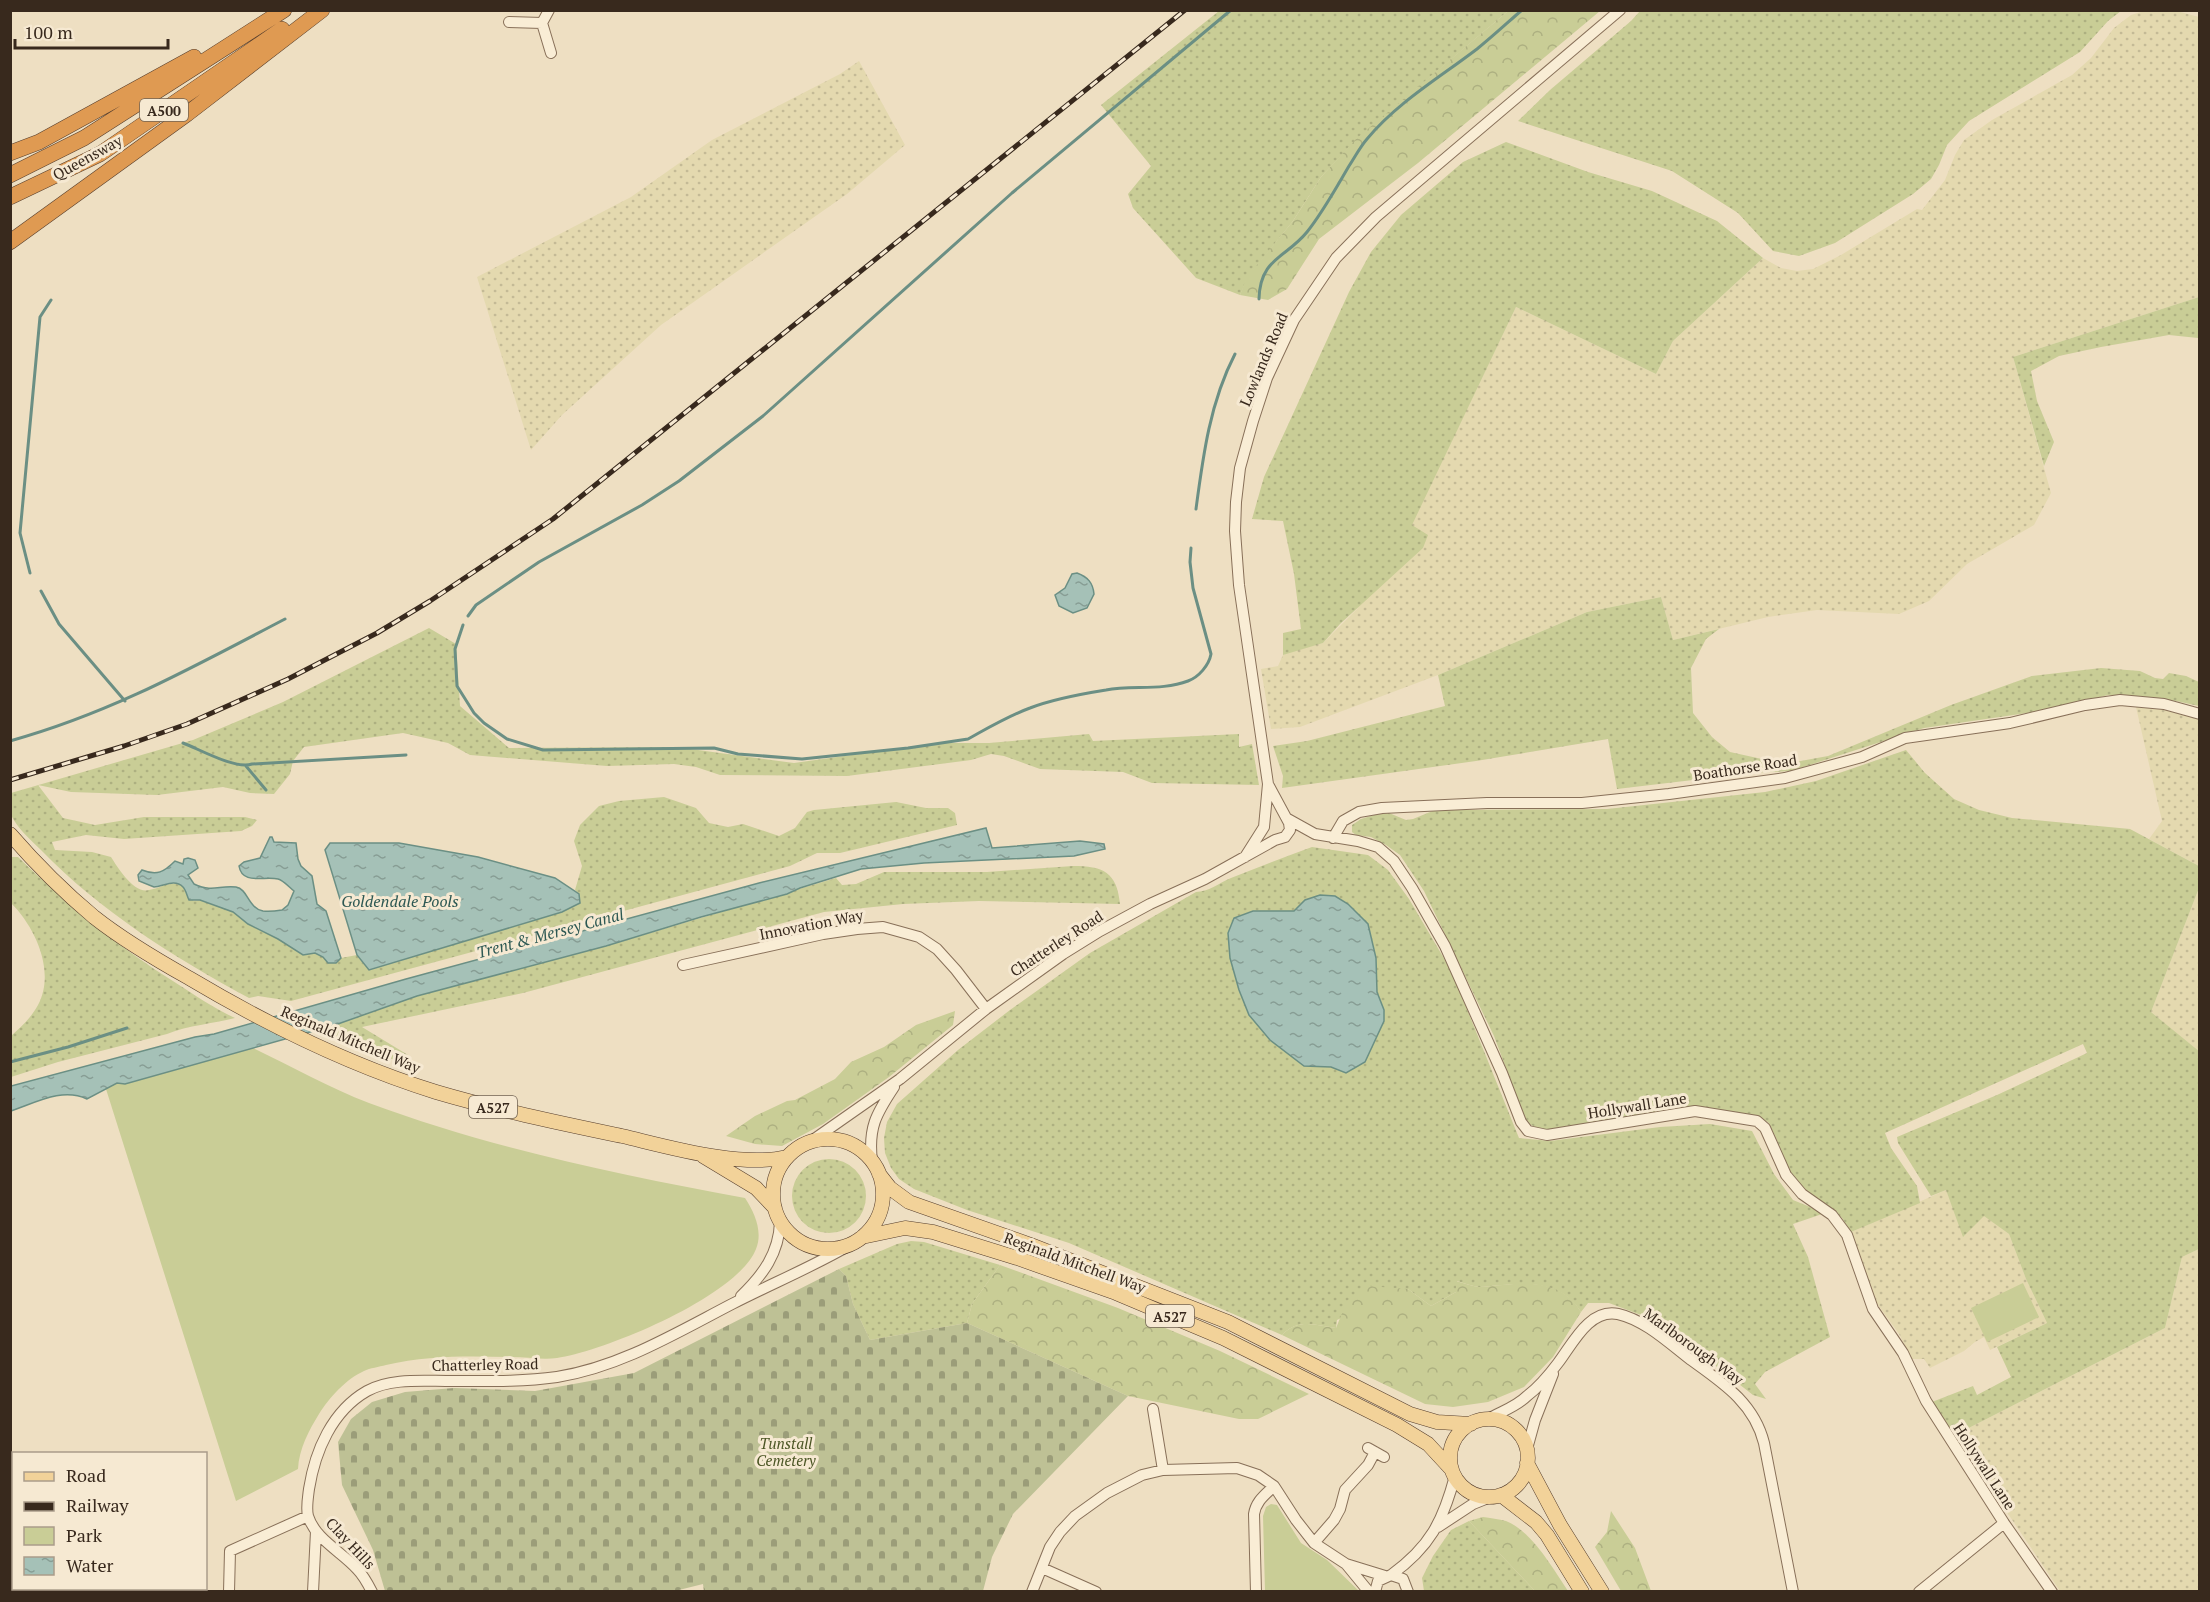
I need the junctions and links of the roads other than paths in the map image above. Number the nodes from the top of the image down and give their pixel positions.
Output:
1 (278, 10) edge
2 (284, 10) edge
3 (309, 10) edge
4 (322, 10) edge
5 (549, 10) edge
6 (1620, 10) edge
7 (509, 22) dead end
8 (542, 23) junction
9 (551, 53) dead end
10 (10, 153) edge
11 (10, 175) edge
12 (10, 197) edge
13 (10, 242) edge
14 (2199, 714) edge
15 (1268, 784) junction
16 (1286, 818) junction
17 (1264, 824) junction
18 (1315, 834) junction
19 (11, 835) edge
20 (1333, 838) junction
21 (1279, 840) junction
22 (1245, 857) junction
23 (683, 965) dead end
24 (986, 1009) junction
25 (900, 1079) junction
26 (810, 1142) junction
27 (699, 1153) junction
28 (787, 1157) junction
29 (872, 1161) junction
30 (879, 1174) junction
31 (775, 1208) junction
32 (780, 1222) junction
33 (856, 1241) junction
34 (734, 1303) junction
35 (1558, 1363) junction
36 (1166, 1417) dead end
37 (1488, 1419) junction
38 (1471, 1424) junction
39 (1376, 1452) dead end
40 (1527, 1456) junction
41 (1163, 1470) junction
42 (1454, 1473) junction
43 (1274, 1486) junction
44 (1497, 1496) junction
45 (308, 1516) junction
46 (2004, 1523) junction
47 (1438, 1527) junction
48 (316, 1531) junction
49 (1314, 1543) junction
50 (1422, 1548) junction
51 (1346, 1564) junction
52 (1042, 1568) junction
53 (1388, 1576) junction
54 (1408, 1588) edge
55 (229, 1592) edge
56 (314, 1592) edge
57 (372, 1592) edge
58 (1032, 1592) edge
59 (1096, 1592) edge
60 (1256, 1592) edge
61 (1369, 1592) edge
62 (1375, 1592) edge
63 (1582, 1592) edge
64 (1602, 1592) edge
65 (1793, 1592) edge
66 (1919, 1592) edge
67 (2052, 1592) edge

1 - 10 highway
2 - 11 highway, Queensway / A500
3 - 12 highway, Queensway / A500
4 - 13 highway
5 - 8 street
6 - 15 street, Lowlands Road
7 - 8 street
8 - 9 street
14 - 20 street, Boathorse Road
15 - 16 street, Lowlands Road
15 - 17 street, Lowlands Road
16 - 17 street
16 - 18 street, Hollywall Lane
16 - 21 street
17 - 21 street
17 - 22 street
18 - 20 street, Hollywall Lane
18 - 21 street, Hollywall Lane
19 - 27 main road, Reginald Mitchell Way / A527
20 - 46 street, Hollywall Lane
21 - 22 street, Chatterley Road
22 - 24 street, Chatterley Road
23 - 24 street, Innovation Way
24 - 25 street, Chatterley Road
25 - 26 street, Chatterley Road
25 - 29 street, Chatterley Road
26 - 28 main road, A527
26 - 29 main road, A527
27 - 28 main road, Reginald Mitchell Way / A527
27 - 31 main road, Reginald Mitchell Way / A527
28 - 31 main road, A527
29 - 30 main road, A527
30 - 33 main road, A527
30 - 38 main road, Reginald Mitchell Way / A527
31 - 32 main road, A527
32 - 33 main road, A527
32 - 34 street, Chatterley Road
33 - 34 street, Chatterley Road
33 - 42 main road, Reginald Mitchell Way / A527
34 - 45 street, Chatterley Road
35 - 37 street, Marlborough Way
35 - 40 street, Marlborough Way
35 - 65 street, Marlborough Way
36 - 41 street
37 - 38 main road
37 - 40 main road
38 - 42 main road
39 - 49 street
40 - 44 main road
40 - 64 main road
41 - 43 street
41 - 52 street
42 - 44 main road
42 - 47 street
43 - 49 street
43 - 60 street
44 - 47 street
44 - 63 main road
45 - 48 street, Clay Hills
45 - 55 street
46 - 66 street
46 - 67 street, Hollywall Lane
47 - 50 street
48 - 56 street
48 - 57 street, Clay Hills
49 - 51 street
50 - 53 street
50 - 54 street
51 - 53 street
51 - 61 street
52 - 58 street
52 - 59 street
53 - 54 street
53 - 62 street

